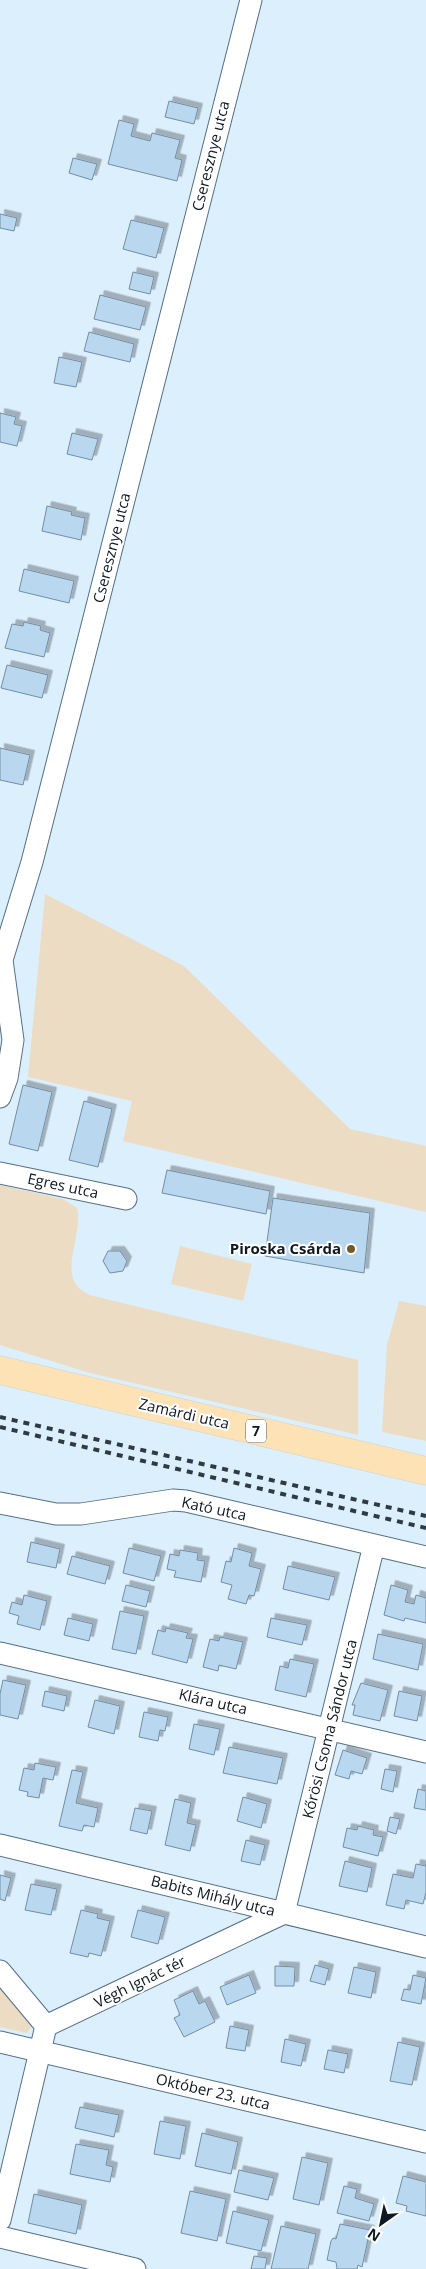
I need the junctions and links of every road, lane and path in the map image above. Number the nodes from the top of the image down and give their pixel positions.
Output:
1 (251, 0) edge
2 (0, 1097) edge
3 (0, 1172) edge
4 (126, 1199) dead end
5 (0, 1370) edge
6 (426, 1471) edge
7 (0, 1503) edge
8 (374, 1545) junction
9 (426, 1558) edge
10 (0, 1653) edge
11 (331, 1729) junction
12 (426, 1752) edge
13 (0, 1845) edge
14 (234, 1900) junction
15 (284, 1913) junction
16 (234, 1937) junction
17 (426, 1946) edge
18 (0, 1971) edge
19 (46, 2026) junction
20 (0, 2042) edge
21 (39, 2051) junction
22 (426, 2142) edge
23 (0, 2220) edge
24 (0, 2237) edge
25 (135, 2269) edge

1 - 2 street, Cseresznye utca
3 - 4 street, Egres utca
5 - 6 main road, Zamárdi utca / 7
7 - 8 street, Kató utca
8 - 9 street, Kató utca
8 - 11 street, Kőrösi Csoma Sándor utca
10 - 11 street, Klára utca
11 - 12 street, Klára utca
11 - 15 street, Kőrösi Csoma Sándor utca
13 - 14 street, Babits Mihály utca
14 - 15 street, Babits Mihály utca
14 - 16 street
15 - 16 street, Végh Ignác tér
15 - 17 street, Babits Mihály utca
16 - 19 street, Végh Ignác tér
18 - 19 street
19 - 21 street
20 - 21 street, Október 23. utca
21 - 22 street, Október 23. utca
21 - 23 street
24 - 25 street

